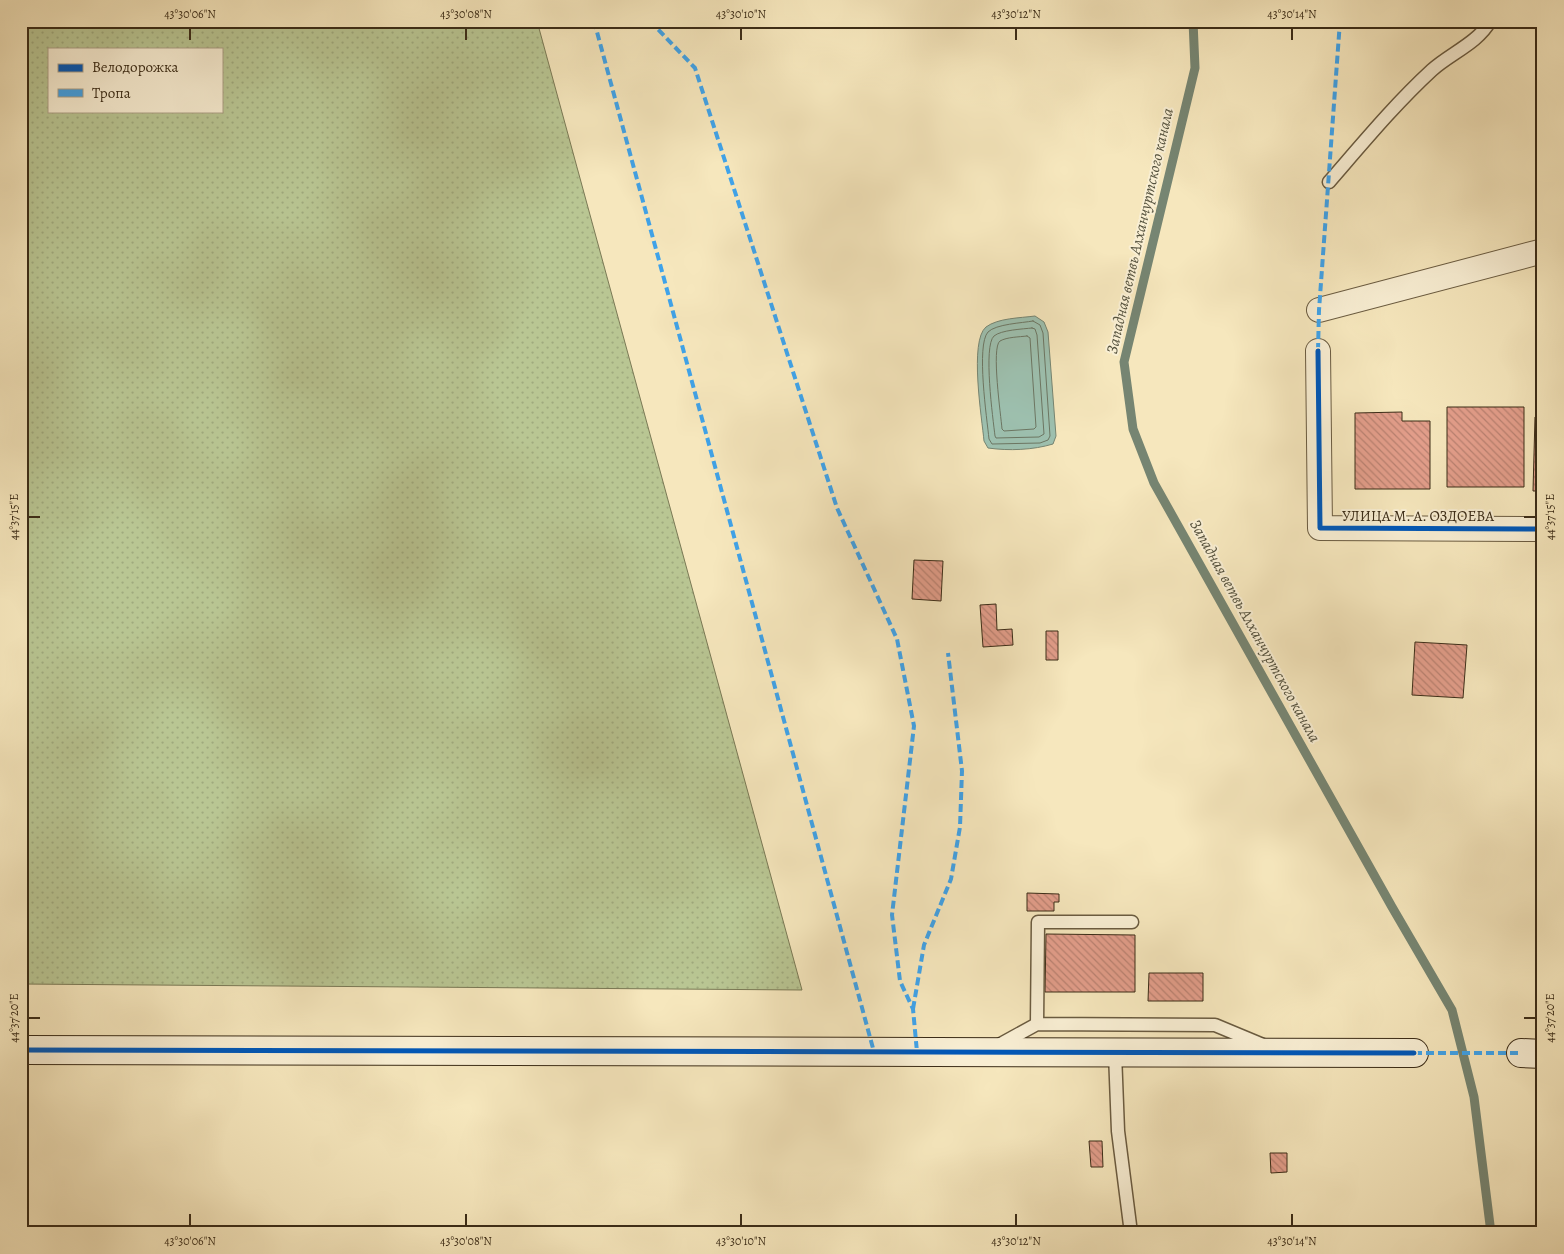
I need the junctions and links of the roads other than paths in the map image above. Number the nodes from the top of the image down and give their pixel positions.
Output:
1 (1490, 21) edge
2 (1329, 182) dead end
3 (1543, 251) edge
4 (1319, 310) dead end
5 (1318, 352) dead end
6 (1543, 529) edge
7 (1132, 922) dead end
8 (1037, 1024) junction
9 (21, 1050) edge
10 (987, 1052) junction
11 (1115, 1053) junction
12 (1284, 1053) junction
13 (1414, 1053) dead end
14 (1131, 1233) edge

1 - 2 lane
3 - 4 street
5 - 6 street, УЛИЦА М. А. ОЗДОЕВА
7 - 8 lane
8 - 10 lane
8 - 12 lane
9 - 10 street
10 - 11 street
11 - 12 street
11 - 14 lane
12 - 13 street

